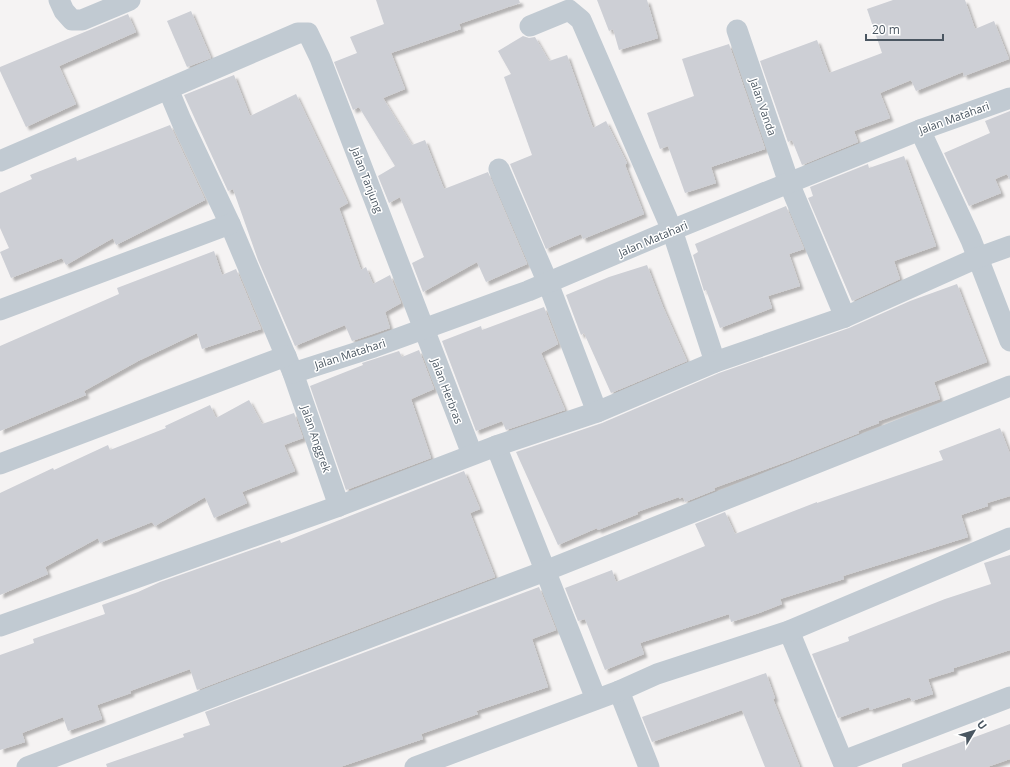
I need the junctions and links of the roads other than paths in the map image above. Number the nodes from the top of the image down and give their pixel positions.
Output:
1 (59, 0) edge
2 (130, 0) edge
3 (530, 26) dead end
4 (737, 30) dead end
5 (168, 88) junction
6 (1010, 98) edge
7 (920, 130) junction
8 (0, 161) edge
9 (499, 169) dead end
10 (789, 183) junction
11 (230, 224) junction
12 (672, 230) junction
13 (1010, 246) edge
14 (977, 258) junction
15 (548, 283) junction
16 (0, 310) edge
17 (844, 317) junction
18 (423, 328) junction
19 (1010, 341) edge
20 (715, 362) junction
21 (290, 364) junction
22 (1010, 386) edge
23 (596, 412) junction
24 (496, 446) junction
25 (472, 454) junction
26 (0, 464) edge
27 (339, 506) junction
28 (1010, 538) edge
29 (545, 570) junction
30 (0, 626) edge
31 (789, 631) junction
32 (619, 691) junction
33 (1010, 697) edge
34 (596, 698) junction
35 (844, 764) edge
36 (27, 767) edge
37 (415, 767) edge
38 (649, 767) edge

1 - 2 street
3 - 12 street
4 - 10 street, Jalan Vanda
5 - 8 street
5 - 11 street, Jalan Anggrek
5 - 18 street, Jalan Tanjung
6 - 7 street, Jalan Matahari
7 - 10 street, Jalan Matahari
7 - 14 street
9 - 15 street
10 - 12 street, Jalan Matahari
10 - 17 street, Jalan Vanda
11 - 16 street
11 - 21 street, Jalan Anggrek
12 - 15 street, Jalan Matahari
12 - 20 street
13 - 14 street
14 - 17 street
14 - 19 street
15 - 18 street, Jalan Matahari
15 - 23 street
17 - 20 street
18 - 21 street, Jalan Matahari
18 - 25 street, Jalan Herbras
20 - 23 street
21 - 26 street, Jalan Matahari
21 - 27 street, Jalan Anggrek
22 - 29 street
23 - 24 street
24 - 25 street
24 - 29 street
25 - 27 street
27 - 30 street
28 - 31 street
29 - 34 street
29 - 36 street
31 - 32 street
31 - 35 street
32 - 34 street
32 - 38 street
33 - 35 street
34 - 37 street

